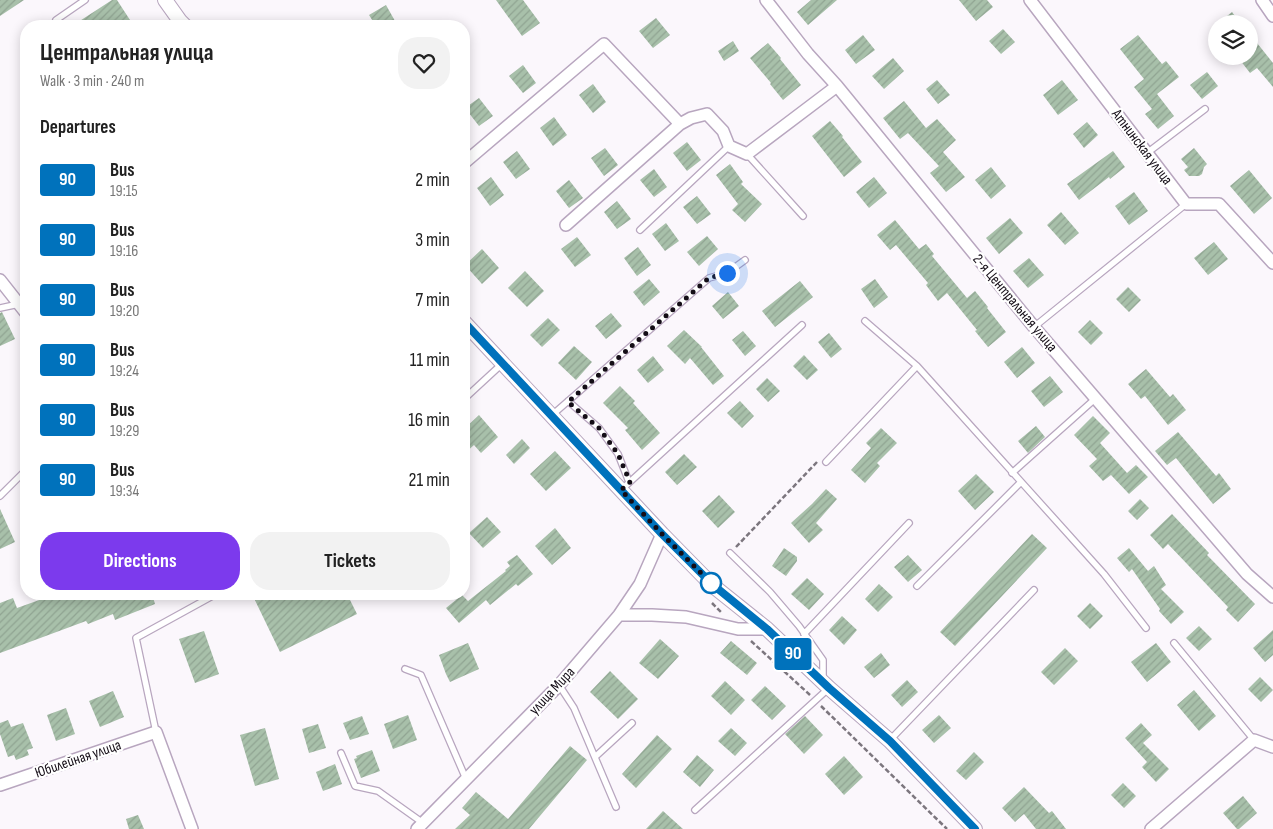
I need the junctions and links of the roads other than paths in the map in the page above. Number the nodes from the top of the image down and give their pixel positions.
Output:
1 (85, 0) edge
2 (165, 0) edge
3 (766, 0) edge
4 (1030, 0) edge
5 (1262, 0) edge
6 (1273, 16) edge
7 (56, 20) dead end
8 (180, 20) edge
9 (837, 86) junction
10 (1205, 109) dead end
11 (680, 124) junction
12 (729, 146) junction
13 (1147, 153) junction
14 (747, 154) junction
15 (470, 158) edge
16 (1186, 204) junction
17 (803, 216) dead end
18 (566, 226) dead end
19 (640, 230) dead end
20 (745, 260) dead end
21 (1273, 263) edge
22 (0, 280) edge
23 (20, 305) edge
24 (0, 308) edge
25 (20, 309) edge
26 (865, 321) dead end
27 (802, 325) dead end
28 (1034, 327) junction
29 (470, 328) edge
30 (503, 364) junction
31 (916, 366) junction
32 (470, 394) edge
33 (1096, 398) junction
34 (568, 402) junction
35 (551, 416) junction
36 (826, 462) road end
37 (1012, 473) junction
38 (20, 476) edge
39 (1021, 482) junction
40 (625, 486) junction
41 (0, 496) edge
42 (908, 523) dead end
43 (662, 534) junction
44 (730, 553) road end
45 (917, 586) dead end
46 (1034, 590) dead end
47 (1273, 597) edge
48 (205, 600) edge
49 (619, 615) junction
50 (1146, 628) dead end
51 (767, 629) junction
52 (804, 634) junction
53 (1174, 643) dead end
54 (405, 669) dead end
55 (826, 684) junction
56 (559, 685) junction
57 (632, 723) dead end
58 (156, 732) junction
59 (1254, 740) junction
60 (890, 741) junction
61 (1273, 747) edge
62 (342, 753) dead end
63 (595, 757) junction
64 (466, 779) junction
65 (0, 786) edge
66 (616, 806) dead end
67 (695, 810) dead end
68 (423, 827) edge
69 (192, 829) edge
70 (975, 829) edge
71 (1151, 829) edge

1 - 7 lane
2 - 8 street
3 - 9 street, 2-я Центральная улица
4 - 13 street, Атнинская улица
5 - 6 street
9 - 14 street
9 - 28 street, 2-я Центральная улица
10 - 13 lane
11 - 12 street
11 - 15 street
11 - 18 street
12 - 14 street
12 - 19 lane
13 - 16 street, Атнинская улица
14 - 17 lane
16 - 21 street
16 - 28 lane
20 - 34 lane
22 - 23 street
24 - 25 lane
26 - 31 lane
27 - 40 lane
28 - 33 street, 2-я Центральная улица
29 - 30 street
30 - 32 lane
30 - 35 street
31 - 36 lane
31 - 37 lane
33 - 37 lane
33 - 47 street, 2-я Центральная улица
34 - 35 lane
34 - 40 lane
35 - 40 street
37 - 39 lane
38 - 41 lane
39 - 45 lane
39 - 50 lane
40 - 43 street
42 - 52 lane
43 - 49 street, улица Мира
43 - 51 street
44 - 52 lane
46 - 60 lane
48 - 58 lane
49 - 51 street
49 - 56 street, улица Мира
51 - 55 street
52 - 55 lane
53 - 59 lane
54 - 64 lane
55 - 60 street
55 - 67 lane
56 - 63 lane
56 - 64 street, улица Мира
57 - 63 lane
58 - 65 street, Юбилейная улица
58 - 69 street
59 - 61 street
59 - 71 street
60 - 70 street
62 - 68 lane
63 - 66 lane
64 - 68 street, улица Мира

